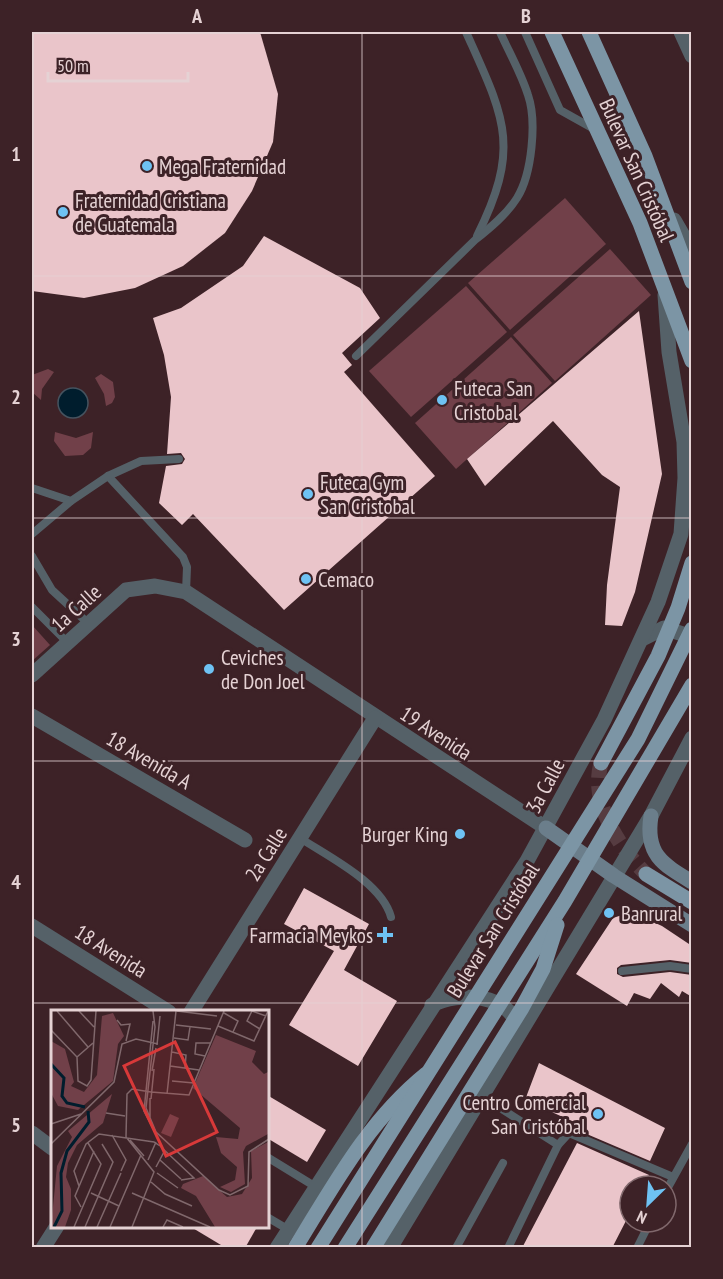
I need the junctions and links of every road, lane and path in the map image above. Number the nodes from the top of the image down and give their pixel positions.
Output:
1 (466, 32) edge
2 (500, 32) edge
3 (525, 32) edge
4 (552, 32) edge
5 (590, 32) edge
6 (681, 32) edge
7 (692, 56) edge
8 (598, 131) junction
9 (659, 195) junction
10 (475, 240) junction
11 (692, 251) edge
12 (692, 282) edge
13 (665, 289) junction
14 (356, 356) dead end
15 (692, 361) edge
16 (179, 459) dead end
17 (108, 476) junction
18 (32, 488) edge
19 (71, 501) junction
20 (32, 534) edge
21 (32, 556) edge
22 (692, 563) edge
23 (155, 586) joint
24 (186, 592) junction
25 (32, 607) edge
26 (89, 624) junction
27 (692, 629) edge
28 (692, 637) edge
29 (642, 639) junction
30 (68, 642) junction
31 (32, 675) edge
32 (692, 685) edge
33 (32, 716) edge
34 (375, 718) junction
35 (692, 738) edge
36 (601, 763) tunnel mouth
37 (651, 816) junction
38 (546, 828) junction
39 (300, 838) junction
40 (245, 840) dead end
41 (646, 874) tunnel mouth
42 (614, 876) junction
43 (692, 882) edge
44 (565, 902) junction
45 (692, 902) edge
46 (391, 917) dead end
47 (692, 925) edge
48 (32, 926) edge
49 (692, 969) edge
50 (622, 971) dead end
51 (432, 1005) junction
52 (166, 1010) edge
53 (192, 1010) edge
54 (520, 1036) junction
55 (429, 1072) junction
56 (483, 1097) junction
57 (32, 1133) edge
58 (692, 1144) edge
59 (558, 1145) junction
60 (51, 1147) edge
61 (268, 1157) edge
62 (503, 1162) dead end
63 (664, 1174) edge
64 (675, 1174) edge
65 (316, 1187) junction
66 (268, 1217) edge
67 (56, 1228) edge
68 (289, 1230) junction
69 (644, 1234) edge
70 (394, 1246) edge
71 (44, 1248) edge
72 (278, 1248) edge
73 (295, 1248) edge
74 (318, 1248) edge
75 (345, 1248) edge
76 (373, 1248) edge
77 (456, 1248) edge
78 (508, 1248) edge
79 (638, 1248) edge

1 - 10 lane
2 - 10 lane
3 - 8 lane
4 - 8 main road, Bulevar San Cristóbal
5 - 9 main road, Bulevar San Cristóbal
6 - 7 street
8 - 13 main road, Bulevar San Cristóbal
9 - 11 street
9 - 12 main road, Bulevar San Cristóbal
10 - 14 lane
13 - 15 main road, Bulevar San Cristóbal
13 - 29 street, 3a Calle
16 - 17 lane
17 - 19 lane
17 - 24 lane
18 - 19 lane
19 - 20 lane
21 - 26 lane
22 - 36 main road, bridge
23 - 24 street, 19 Avenida
23 - 26 street, 1a Calle
24 - 34 street, 19 Avenida
25 - 30 lane
26 - 30 street, 1a Calle
27 - 55 main road, Bulevar San Cristóbal, bridge
28 - 29 street
29 - 38 street, 3a Calle
30 - 31 street, 1a Calle
32 - 44 main road, bridge
33 - 40 street, 18 Avenida A
34 - 38 street, 19 Avenida
34 - 39 street, 2a Calle
35 - 37 street
37 - 42 street
37 - 43 main road
38 - 42 main road, 19 Avenida
38 - 51 street, 3a Calle
39 - 46 lane
39 - 53 street, 2a Calle
41 - 45 main road
42 - 47 main road, 19 Avenida
42 - 54 street
44 - 75 main road, bridge
44 - 76 main road, bridge
48 - 52 street, 18 Avenida
49 - 50 lane
51 - 54 street
51 - 65 street, 3a Calle
54 - 56 street
55 - 73 main road
55 - 74 main road, Bulevar San Cristóbal, bridge
56 - 59 lane
56 - 70 street
57 - 60 street
58 - 64 lane
59 - 63 lane
59 - 78 lane
61 - 65 lane
62 - 77 lane
65 - 68 street, 3a Calle
66 - 68 lane
67 - 71 street
68 - 72 street, 3a Calle
69 - 79 lane

